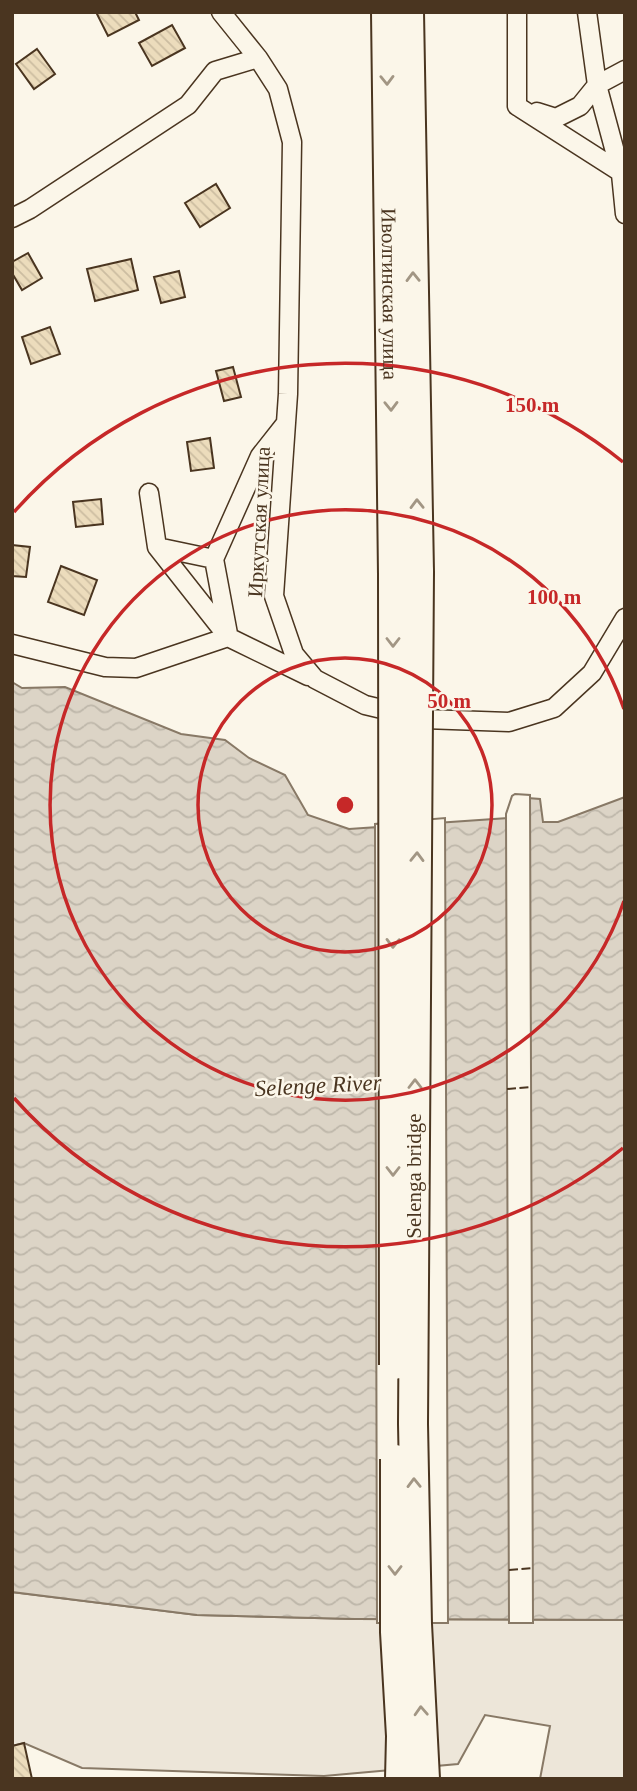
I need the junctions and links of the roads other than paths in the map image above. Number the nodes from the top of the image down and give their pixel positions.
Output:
1 (220, 12) edge
2 (386, 12) edge
3 (409, 12) edge
4 (517, 12) edge
5 (586, 12) edge
6 (258, 58) junction
7 (625, 69) edge
8 (597, 85) junction
9 (517, 106) junction
10 (623, 177) edge
11 (625, 214) edge
12 (12, 218) edge
13 (286, 423) junction
14 (149, 493) dead end
15 (157, 547) junction
16 (214, 559) junction
17 (406, 573) junction
18 (625, 618) edge
19 (228, 637) junction
20 (12, 644) edge
21 (315, 679) junction
22 (400, 1779) edge
23 (425, 1779) edge

1 - 6 street, Иркутская улица
2 -> 17 main road, Иволгинская улица
17 -> 3 main road, Иволгинская улица
4 - 9 street
5 - 8 street
6 - 12 street
6 - 13 street, Иркутская улица
7 - 8 street
8 - 9 street
8 - 10 street
9 - 10 street
10 - 11 street
13 - 16 street
13 - 21 street, Иркутская улица
14 - 15 street
15 - 16 street
15 - 19 street
16 - 19 street
17 -> 22 main road, Selenga bridge, bridge
23 -> 17 main road, Selenga bridge, bridge
18 - 21 street, Иркутская улица
19 - 20 street
19 - 21 street

